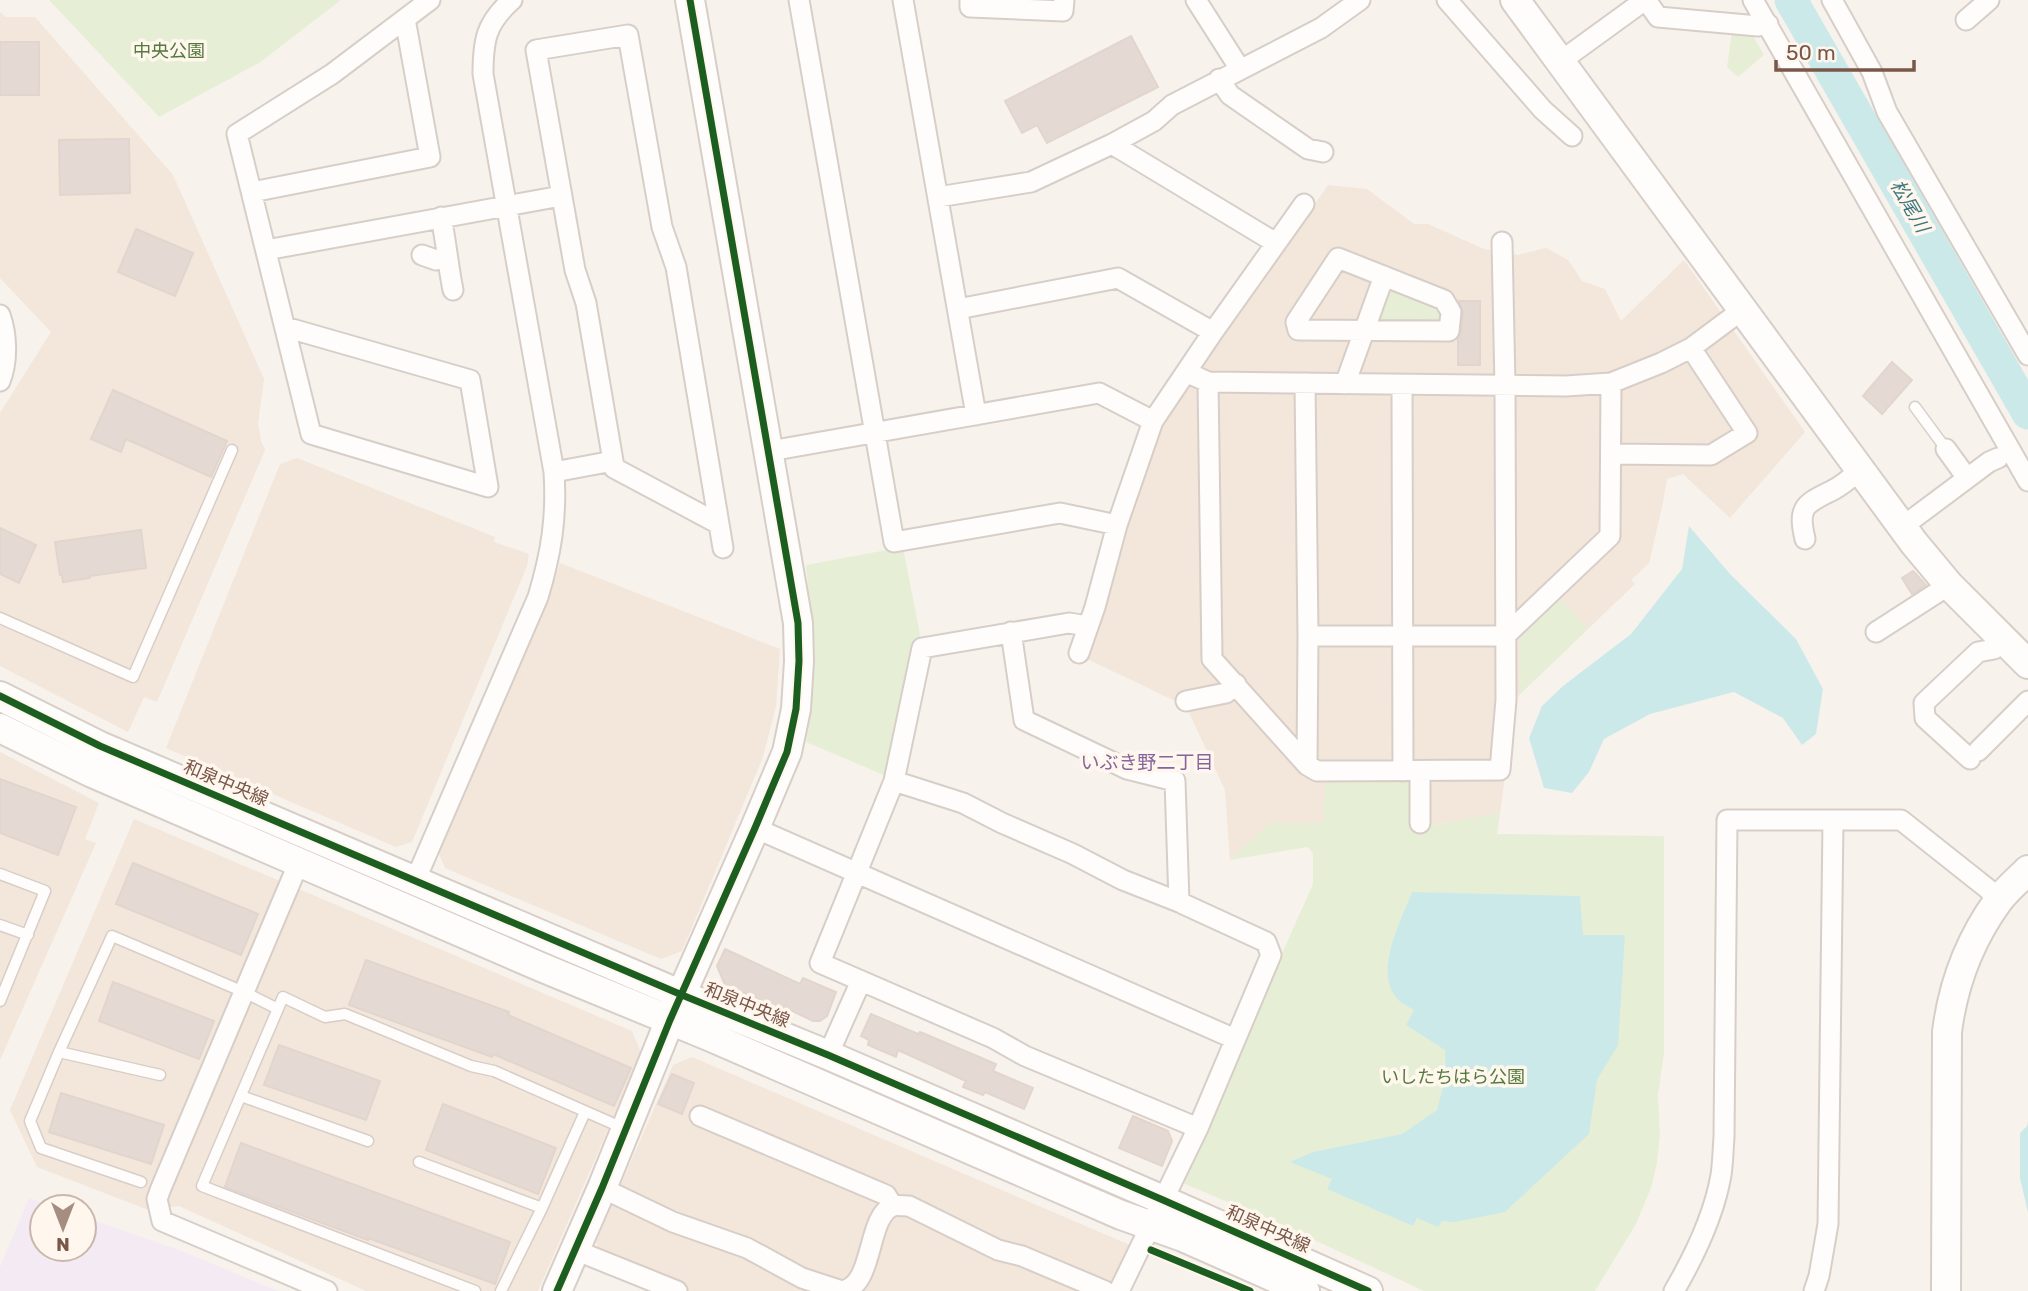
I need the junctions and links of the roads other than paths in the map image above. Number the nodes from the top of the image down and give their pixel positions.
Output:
1 (430, 0) edge
2 (512, 0) edge
3 (690, 0) edge
4 (799, 0) edge
5 (903, 0) edge
6 (970, 0) edge
7 (1064, 0) edge
8 (1196, 0) edge
9 (1360, 0) edge
10 (1447, 0) edge
11 (1515, 0) edge
12 (1646, 0) edge
13 (1753, 0) edge
14 (1832, 0) edge
15 (1989, 0) edge
16 (405, 19) junction
17 (1966, 20) dead end
18 (1768, 24) junction
19 (1561, 61) junction
20 (1240, 69) junction
21 (1219, 79) junction
22 (1572, 136) dead end
23 (1112, 144) junction
24 (1323, 152) dead end
25 (251, 192) junction
26 (561, 196) junction
27 (938, 197) junction
28 (1304, 204) dead end
29 (508, 205) junction
30 (441, 217) junction
31 (1502, 242) dead end
32 (1276, 243) junction
33 (266, 250) junction
34 (422, 256) dead end
35 (446, 258) junction
36 (1384, 276) junction
37 (453, 290) dead end
38 (958, 309) junction
39 (1742, 310) junction
40 (0, 315) edge
41 (285, 327) junction
42 (1365, 330) junction
43 (1213, 332) junction
44 (1690, 348) junction
45 (2028, 355) edge
46 (1186, 372) junction
47 (0, 381) edge
48 (1208, 382) junction
49 (1305, 383) junction
50 (1611, 383) junction
51 (1345, 384) junction
52 (1402, 385) junction
53 (1506, 386) junction
54 (1915, 407) dead end
55 (976, 415) junction
56 (1153, 421) junction
57 (875, 433) junction
58 (1946, 449) joint
59 (232, 450) dead end
60 (770, 451) junction
61 (1611, 454) junction
62 (1998, 458) dead end
63 (613, 461) junction
64 (1860, 470) junction
65 (554, 472) junction
66 (1967, 478) junction
67 (2028, 481) edge
68 (719, 524) junction
69 (1116, 525) junction
70 (1902, 527) junction
71 (1805, 539) dead end
72 (723, 548) dead end
73 (1950, 586) junction
74 (0, 618) edge
75 (1088, 626) junction
76 (1011, 632) junction
77 (1876, 632) dead end
78 (1308, 636) junction
79 (1403, 636) junction
80 (1506, 636) junction
81 (2003, 640) junction
82 (1079, 653) dead end
83 (2028, 664) edge
84 (1236, 684) junction
85 (0, 696) edge
86 (1186, 701) dead end
87 (2028, 701) edge
88 (0, 728) edge
89 (1307, 765) junction
90 (1411, 771) junction
91 (894, 782) junction
92 (1833, 821) junction
93 (1420, 823) dead end
94 (755, 828) junction
95 (299, 862) junction
96 (2028, 870) edge
97 (858, 873) junction
98 (0, 874) edge
99 (415, 881) junction
100 (1998, 901) junction
101 (1179, 902) junction
102 (0, 925) edge
103 (28, 935) junction
104 (861, 981) junction
105 (244, 992) junction
106 (0, 1001) edge
107 (676, 1007) junction
108 (278, 1009) junction
109 (1236, 1039) junction
110 (59, 1052) junction
111 (828, 1055) junction
112 (160, 1076) dead end
113 (241, 1096) junction
114 (585, 1112) junction
115 (700, 1116) dead end
116 (1198, 1128) junction
117 (626, 1129) junction
118 (368, 1140) dead end
119 (419, 1162) dead end
120 (141, 1182) dead end
121 (602, 1188) junction
122 (1163, 1200) junction
123 (893, 1206) junction
124 (542, 1208) junction
125 (1151, 1226) junction
126 (575, 1250) junction
127 (674, 1290) edge
128 (327, 1291) edge
129 (475, 1291) edge
130 (501, 1291) edge
131 (557, 1291) edge
132 (847, 1291) edge
133 (1105, 1291) edge
134 (1119, 1291) edge
135 (1305, 1291) edge
136 (1368, 1291) edge
137 (1674, 1291) edge
138 (1814, 1291) edge
139 (1946, 1291) edge

1 - 16 street
2 - 29 street
3 - 60 street
4 - 57 street
5 - 27 street
6 - 7 street
8 - 20 street
9 - 20 street
10 - 22 street
11 - 19 street
12 - 18 street
12 - 19 street
13 - 18 street
14 - 45 street
15 - 17 street
16 - 25 street
16 - 25 street
18 - 67 street
19 - 39 street
20 - 21 street
21 - 23 street
21 - 24 street
23 - 27 street
23 - 32 street
25 - 33 street
26 - 29 street
26 - 63 street
26 - 68 street
27 - 38 street
28 - 32 street
29 - 30 street
29 - 65 street
30 - 33 street
30 - 35 street
31 - 53 street
32 - 43 street
33 - 41 street
34 - 35 street
35 - 37 street
36 - 42 street
36 - 42 street
36 - 42 street
38 - 43 street
38 - 55 street
39 - 44 street
39 - 64 street
40 - 47 street
41 - 41 street
42 - 51 street
43 - 46 street
44 - 50 street
44 - 61 street
46 - 48 street
46 - 56 street
48 - 49 street
48 - 84 street
49 - 51 street
49 - 78 street
50 - 53 street
50 - 61 street
51 - 52 street
52 - 53 street
52 - 79 street
53 - 80 street
54 - 58 lane
55 - 56 street
55 - 57 street
56 - 69 street
57 - 60 street
57 - 69 street
58 - 66 street
59 - 74 lane
60 - 94 street
61 - 80 street
62 - 66 street
63 - 65 street
63 - 68 street
64 - 70 street
64 - 71 street
65 - 99 street
66 - 70 street
68 - 72 street
69 - 75 street
70 - 73 street
73 - 77 street
73 - 81 street
75 - 76 street
75 - 82 street
76 - 91 street
76 - 101 street
78 - 79 street
78 - 89 street
79 - 80 street
79 - 90 street
80 - 90 street
81 - 83 street
81 - 87 street
84 - 86 street
84 - 89 street
85 - 99 street, 和泉中央線
88 - 95 street, 和泉中央線
89 - 90 street
90 - 93 street
91 - 97 street
91 - 101 street
92 - 100 street
92 - 137 street
92 - 138 street
94 - 97 street
94 - 107 street
95 - 105 street
95 - 107 street, 和泉中央線
96 - 100 street
97 - 104 street
97 - 109 street
98 - 103 lane
99 - 107 street, 和泉中央線
100 - 139 street
101 - 109 street
102 - 103 lane
103 - 106 lane
104 - 111 street
104 - 116 street
105 - 108 lane
105 - 110 lane
105 - 128 street
107 - 111 street, 和泉中央線
107 - 117 street
107 - 125 street, 和泉中央線
108 - 113 lane
108 - 114 lane
109 - 116 street
110 - 112 lane
110 - 120 lane
111 - 122 street, 和泉中央線
113 - 118 lane
113 - 129 lane
114 - 117 lane
114 - 124 lane
115 - 123 street
116 - 122 street
117 - 121 street
119 - 124 lane
121 - 126 street
121 - 132 street
122 - 125 street
122 - 136 street, 和泉中央線
123 - 132 street
123 - 133 street
124 - 130 lane
125 - 134 street
125 - 135 street, 和泉中央線
126 - 127 street
126 - 131 street

